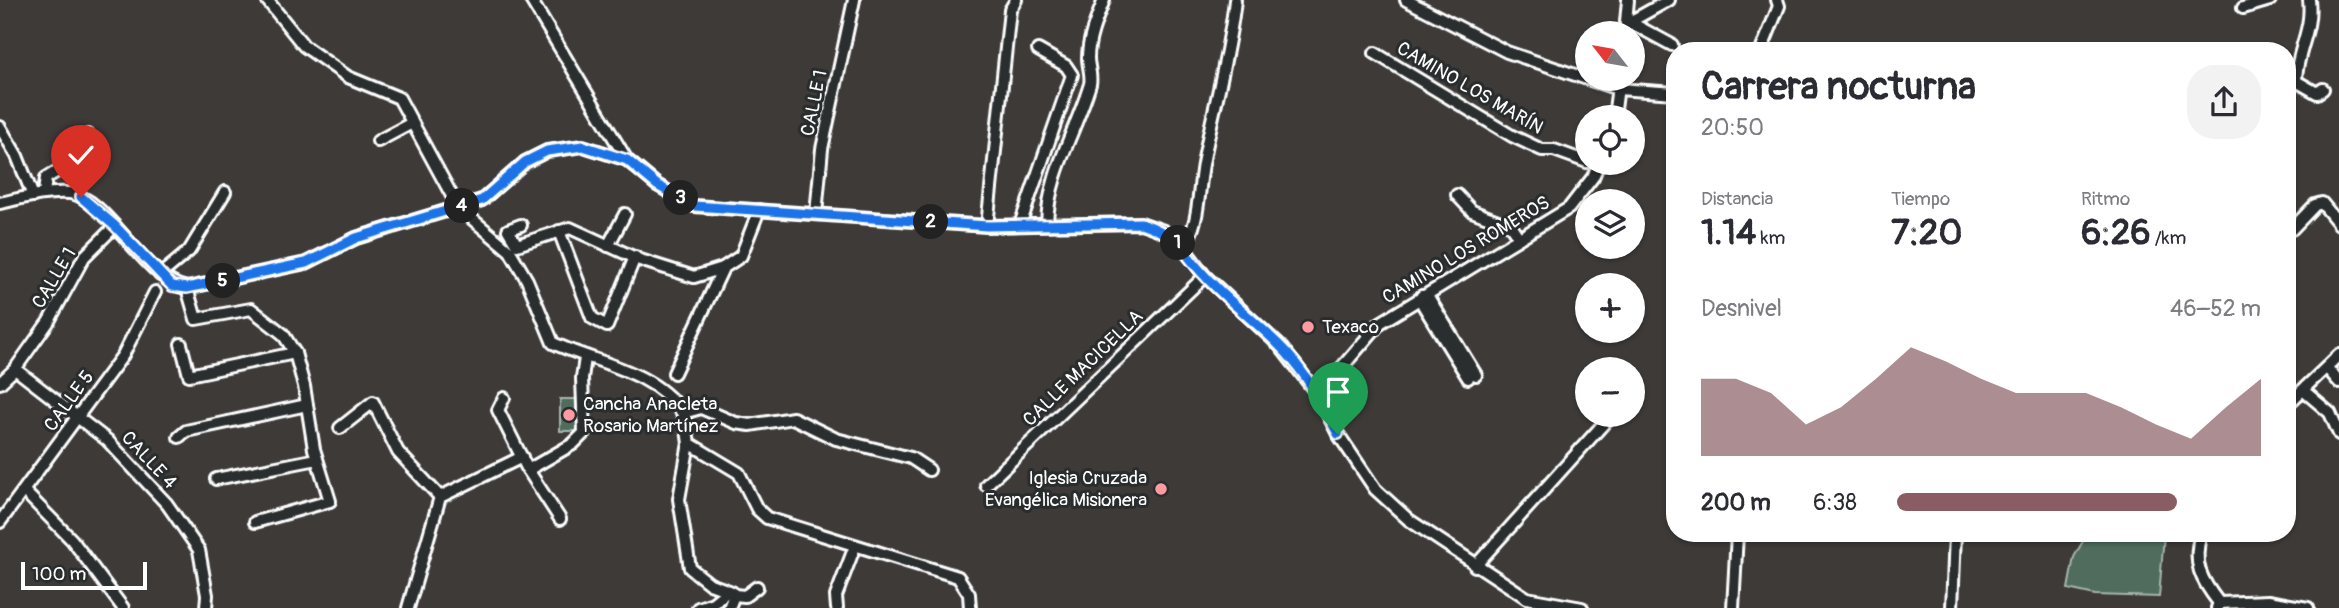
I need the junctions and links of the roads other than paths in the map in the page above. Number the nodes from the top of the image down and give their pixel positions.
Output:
1 (267, 0) edge
2 (531, 0) edge
3 (854, 0) edge
4 (1016, 0) edge
5 (1104, 0) edge
6 (1235, 0) edge
7 (1406, 0) edge
8 (1628, 0) edge
9 (1669, 0) edge
10 (1777, 0) edge
11 (2270, 0) edge
12 (2309, 0) edge
13 (2243, 8) dead end
14 (1626, 21) edge
15 (1637, 21) edge
16 (1645, 30) edge
17 (1666, 42) edge
18 (1765, 42) edge
19 (1038, 50) dead end
20 (1375, 53) dead end
21 (1575, 75) edge
22 (1645, 88) edge
23 (2323, 89) dead end
24 (1666, 92) edge
25 (412, 123) junction
26 (0, 127) edge
27 (88, 135) dead end
28 (378, 141) dead end
29 (1575, 157) edge
30 (627, 160) junction
31 (1587, 175) edge
32 (225, 192) dead end
33 (44, 193) junction
34 (1457, 195) dead end
35 (33, 196) junction
36 (0, 203) edge
37 (458, 207) junction
38 (759, 210) junction
39 (625, 214) dead end
40 (816, 214) junction
41 (1047, 224) junction
42 (2339, 224) edge
43 (521, 225) dead end
44 (1020, 225) junction
45 (2296, 225) edge
46 (115, 226) junction
47 (987, 226) junction
48 (559, 231) junction
49 (1519, 238) junction
50 (608, 246) junction
51 (1183, 247) junction
52 (635, 257) junction
53 (723, 268) junction
54 (160, 275) junction
55 (1205, 276) junction
56 (187, 288) junction
57 (155, 292) dead end
58 (1422, 296) junction
59 (181, 344) dead end
60 (295, 353) junction
61 (2339, 355) edge
62 (585, 358) junction
63 (2327, 368) junction
64 (15, 369) junction
65 (674, 373) dead end
66 (1472, 377) dead end
67 (2339, 382) edge
68 (0, 383) edge
69 (2304, 391) junction
70 (1318, 395) junction
71 (504, 398) dead end
72 (2296, 398) edge
73 (307, 405) junction
74 (683, 413) junction
75 (78, 418) junction
76 (1601, 427) edge
77 (340, 428) dead end
78 (2339, 434) edge
79 (178, 437) dead end
80 (689, 443) junction
81 (522, 457) junction
82 (317, 459) junction
83 (929, 470) dead end
84 (528, 471) junction
85 (216, 479) dead end
86 (986, 485) dead end
87 (25, 492) junction
88 (440, 497) junction
89 (560, 519) dead end
90 (256, 522) dead end
91 (0, 523) edge
92 (1737, 542) edge
93 (1955, 542) edge
94 (2199, 542) edge
95 (855, 546) junction
96 (1475, 566) junction
97 (757, 587) dead end
98 (731, 593) junction
99 (2218, 606) edge
100 (123, 608) edge
101 (206, 608) edge
102 (408, 608) edge
103 (698, 608) edge
104 (729, 608) edge
105 (837, 608) edge
106 (970, 608) edge
107 (1582, 608) edge
108 (1733, 608) edge
109 (1952, 608) edge
110 (2308, 608) edge

1 - 25 street
2 - 30 street
3 - 40 street, CALLE 1
4 - 47 street
5 - 41 street
6 - 51 street
7 - 21 street
8 - 14 street
9 - 15 street
10 - 18 street
11 - 13 street
12 - 23 street
16 - 17 street
19 - 44 street
20 - 29 street, CAMINO LOS MARÍN
22 - 24 street
25 - 28 street
25 - 37 street
26 - 35 street
27 - 33 street
30 - 37 street
30 - 38 street
31 - 49 street, CAMINO LOS ROMEROS
32 - 54 street
33 - 35 street
33 - 46 street
34 - 49 street
35 - 36 street
37 - 56 street
37 - 62 street
38 - 40 street
38 - 53 street
39 - 50 street
40 - 47 street
41 - 44 street
41 - 51 street
42 - 45 street
43 - 48 street
44 - 47 street
46 - 54 street
46 - 64 street, CALLE 1
48 - 50 street
48 - 52 street
49 - 58 street, CAMINO LOS ROMEROS
50 - 52 street
51 - 55 street
52 - 53 street
53 - 65 street
54 - 56 street
55 - 70 street
55 - 86 street, CALLE MACICELLA
56 - 60 street
57 - 75 street, CALLE 5
58 - 66 street
58 - 70 street, CAMINO LOS ROMEROS
59 - 60 street
60 - 73 street
61 - 63 street
62 - 74 street
62 - 84 street
63 - 67 street
63 - 69 street
64 - 68 street, CALLE 1
64 - 75 street, CALLE 4
69 - 72 street
69 - 78 street
70 - 96 street
71 - 81 street
73 - 79 street
73 - 82 street
74 - 80 street
74 - 83 street
75 - 87 street, CALLE 5
75 - 101 street, CALLE 4
76 - 96 street
77 - 88 street
80 - 95 street
80 - 98 street
81 - 84 street
81 - 88 street
82 - 85 street
82 - 90 street
84 - 89 street
87 - 91 street, CALLE 5
87 - 100 street
88 - 102 street
92 - 108 street
93 - 109 street
94 - 99 street
95 - 105 street
95 - 106 street
96 - 107 street
97 - 98 street
98 - 103 street
98 - 104 street
99 - 110 street

